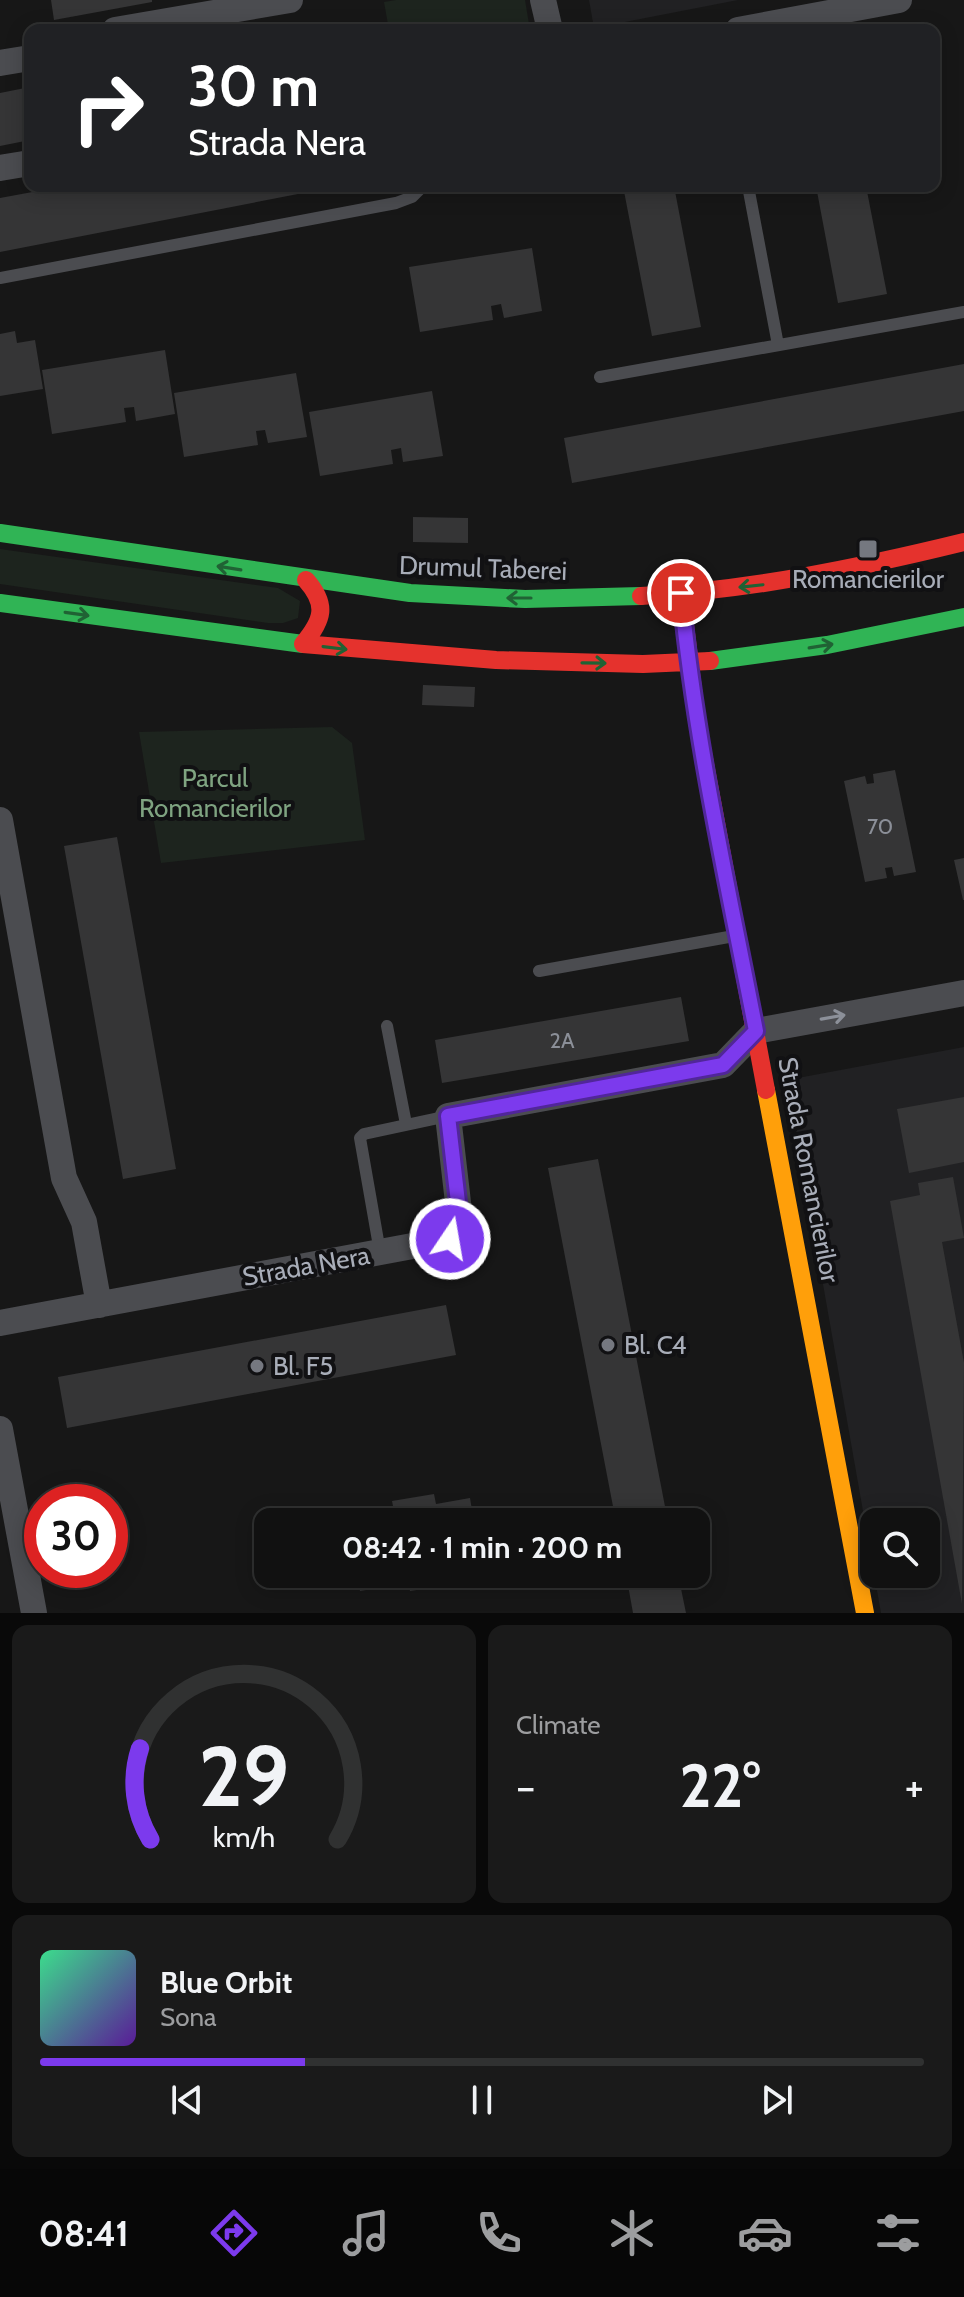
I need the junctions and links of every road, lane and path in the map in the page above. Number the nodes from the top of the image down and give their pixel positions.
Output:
1 (290, 0) edge
2 (543, 0) edge
3 (899, 0) edge
4 (150, 24) edge
5 (549, 24) edge
6 (770, 24) edge
7 (24, 59) edge
8 (0, 63) edge
9 (24, 164) edge
10 (0, 168) edge
11 (417, 192) edge
12 (749, 192) edge
13 (0, 278) edge
14 (964, 312) edge
15 (778, 345) junction
16 (600, 377) dead end
17 (0, 533) edge
18 (964, 542) edge
19 (306, 580) junction
20 (681, 593) junction
21 (0, 603) edge
22 (964, 617) edge
23 (303, 644) junction
24 (688, 663) junction
25 (0, 820) edge
26 (8, 918) edge
27 (738, 935) junction
28 (539, 971) dead end
29 (964, 993) edge
30 (387, 1026) dead end
31 (756, 1031) junction
32 (448, 1116) junction
33 (406, 1124) junction
34 (380, 1252) junction
35 (99, 1305) junction
36 (0, 1323) edge
37 (0, 1429) edge
38 (34, 1613) edge
39 (865, 1613) edge

1 - 4 street
2 - 5 street
3 - 6 street
7 - 8 street
9 - 10 street
11 - 13 lane
12 - 15 lane
14 - 15 lane
15 - 16 lane
19 -> 17 main road, Drumul Taberei
18 -> 20 main road, Drumul Taberei
20 -> 19 main road, Drumul Taberei
19 - 23 main road
20 - 24 main road, Strada Romancierilor
21 -> 23 main road
24 -> 22 main road
23 -> 24 main road
24 - 27 main road, Strada Romancierilor
25 - 26 street
26 - 35 street
27 - 28 lane
27 - 31 main road, Strada Romancierilor
31 -> 29 street
30 - 33 lane
31 - 32 street
31 - 39 main road, Strada Romancierilor
32 - 33 lane
32 - 34 street, Strada Nera
33 - 34 lane
34 - 35 street, Strada Nera
35 - 36 street, Strada Nera
37 - 38 street

